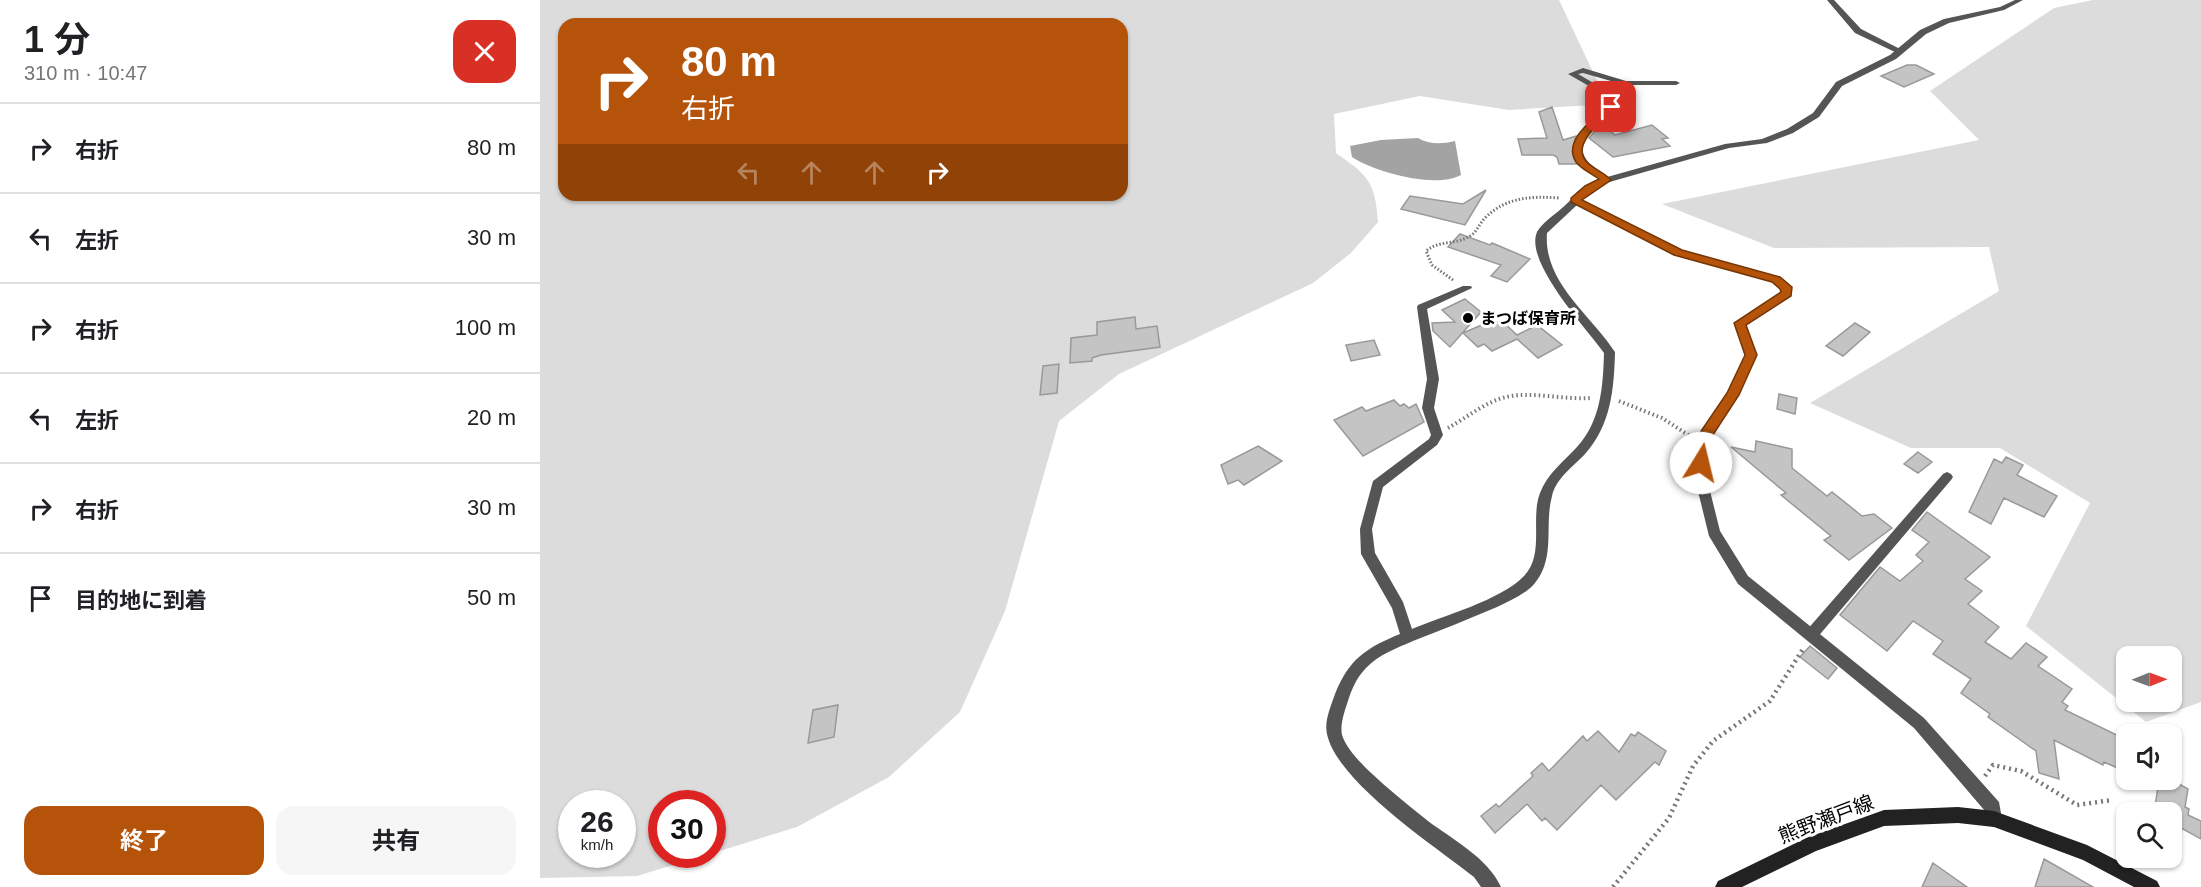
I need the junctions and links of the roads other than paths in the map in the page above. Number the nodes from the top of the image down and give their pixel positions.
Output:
1 (1830, 0) edge
2 (2020, 0) edge
3 (1900, 51) junction
4 (1676, 83) dead end
5 (1606, 180) junction
6 (1576, 200) junction
7 (1467, 288) road end
8 (1947, 477) dead end
9 (1811, 635) junction
10 (1408, 638) junction
11 (1994, 819) junction
12 (1492, 887) edge
13 (1724, 887) edge
14 (2151, 887) edge

1 - 3 street
2 - 3 street
3 - 5 street
4 - 5 street
5 - 6 street
6 - 9 street
6 - 10 street
7 - 10 street
8 - 9 street
9 - 11 street
10 - 12 street
11 - 13 main road, 熊野瀬戸線
11 - 14 main road, 熊野瀬戸線

